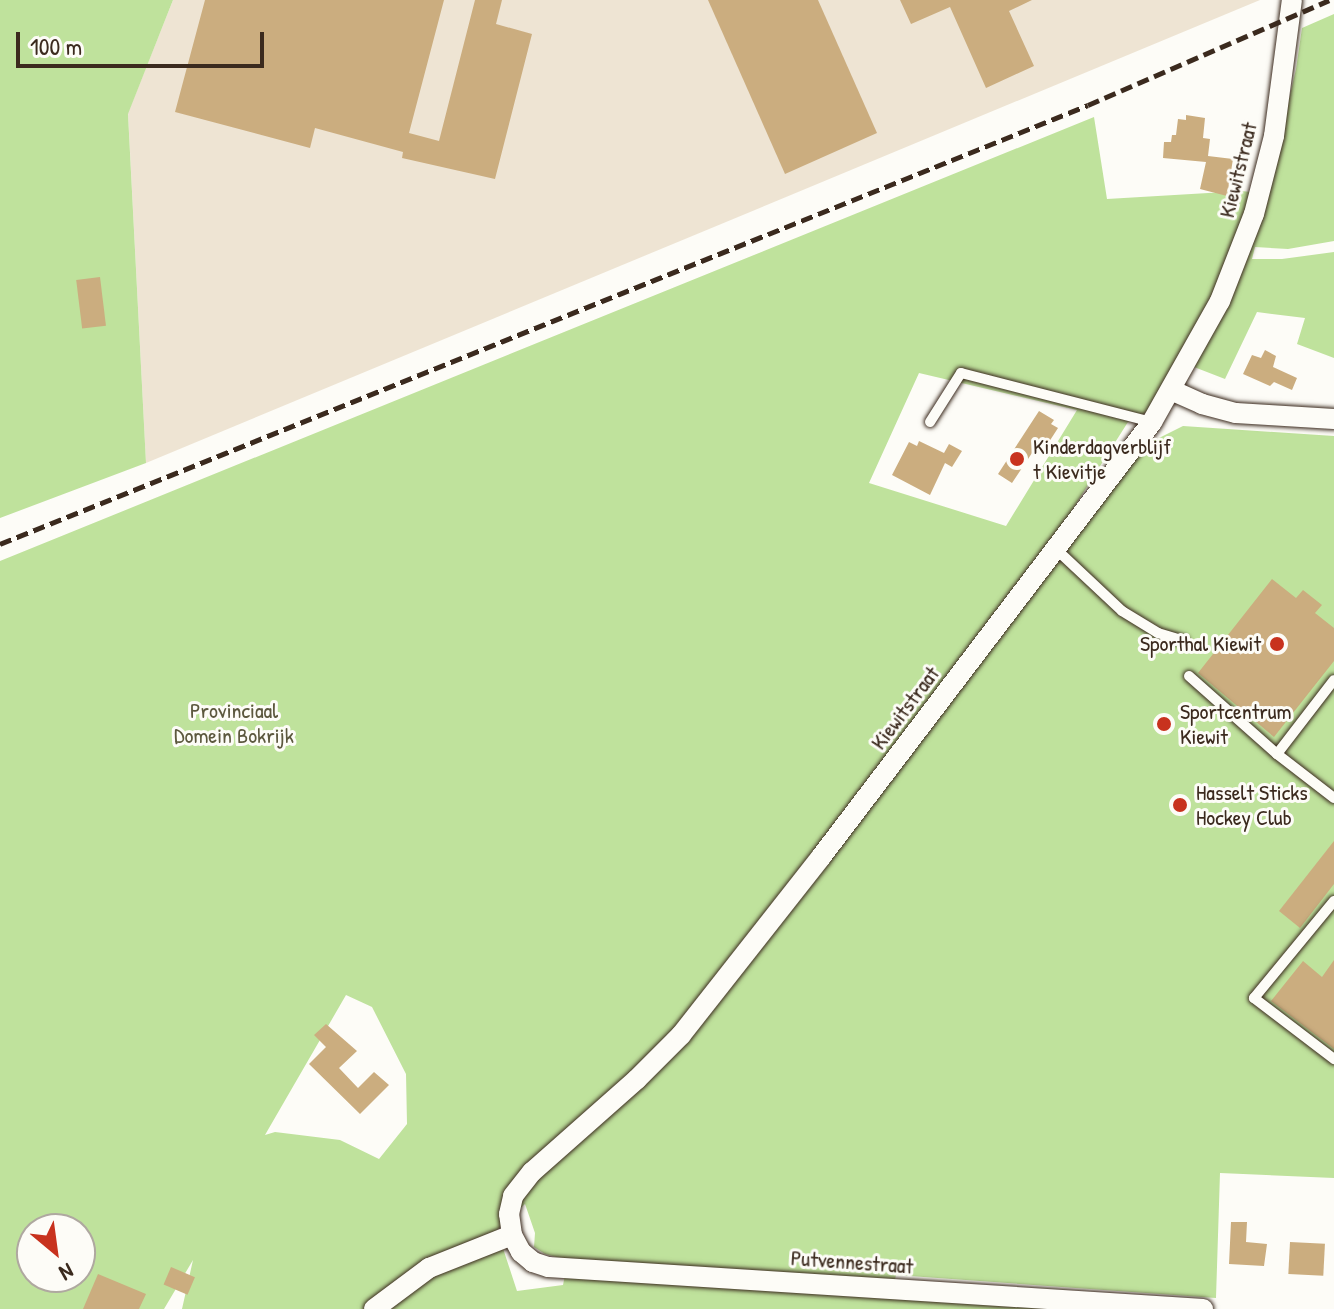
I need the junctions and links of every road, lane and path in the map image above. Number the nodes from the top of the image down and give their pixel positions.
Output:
1 (1292, 0) edge
2 (1171, 390) junction
3 (1334, 419) edge
4 (930, 422) dead end
5 (1152, 422) junction
6 (1057, 550) junction
7 (1184, 641) dead end
8 (1189, 676) dead end
9 (1334, 680) edge
10 (1277, 754) junction
11 (1334, 798) edge
12 (1334, 901) edge
13 (1334, 1059) edge
14 (512, 1235) junction
15 (1004, 1302) edge
16 (1168, 1307) edge
17 (374, 1309) edge
18 (1203, 1309) edge

1 - 2 street, Kiewitstraat
2 - 3 street
2 - 5 street, Kiewitstraat
4 - 5 lane
5 - 6 street, Kiewitstraat
6 - 7 lane
6 - 14 street, Kiewitstraat
8 - 10 lane
9 - 10 lane
10 - 11 lane
12 - 13 lane
14 - 15 street, Putvennestraat
14 - 17 street
15 - 16 street, Putvennestraat
16 - 18 street, Putvennestraat

